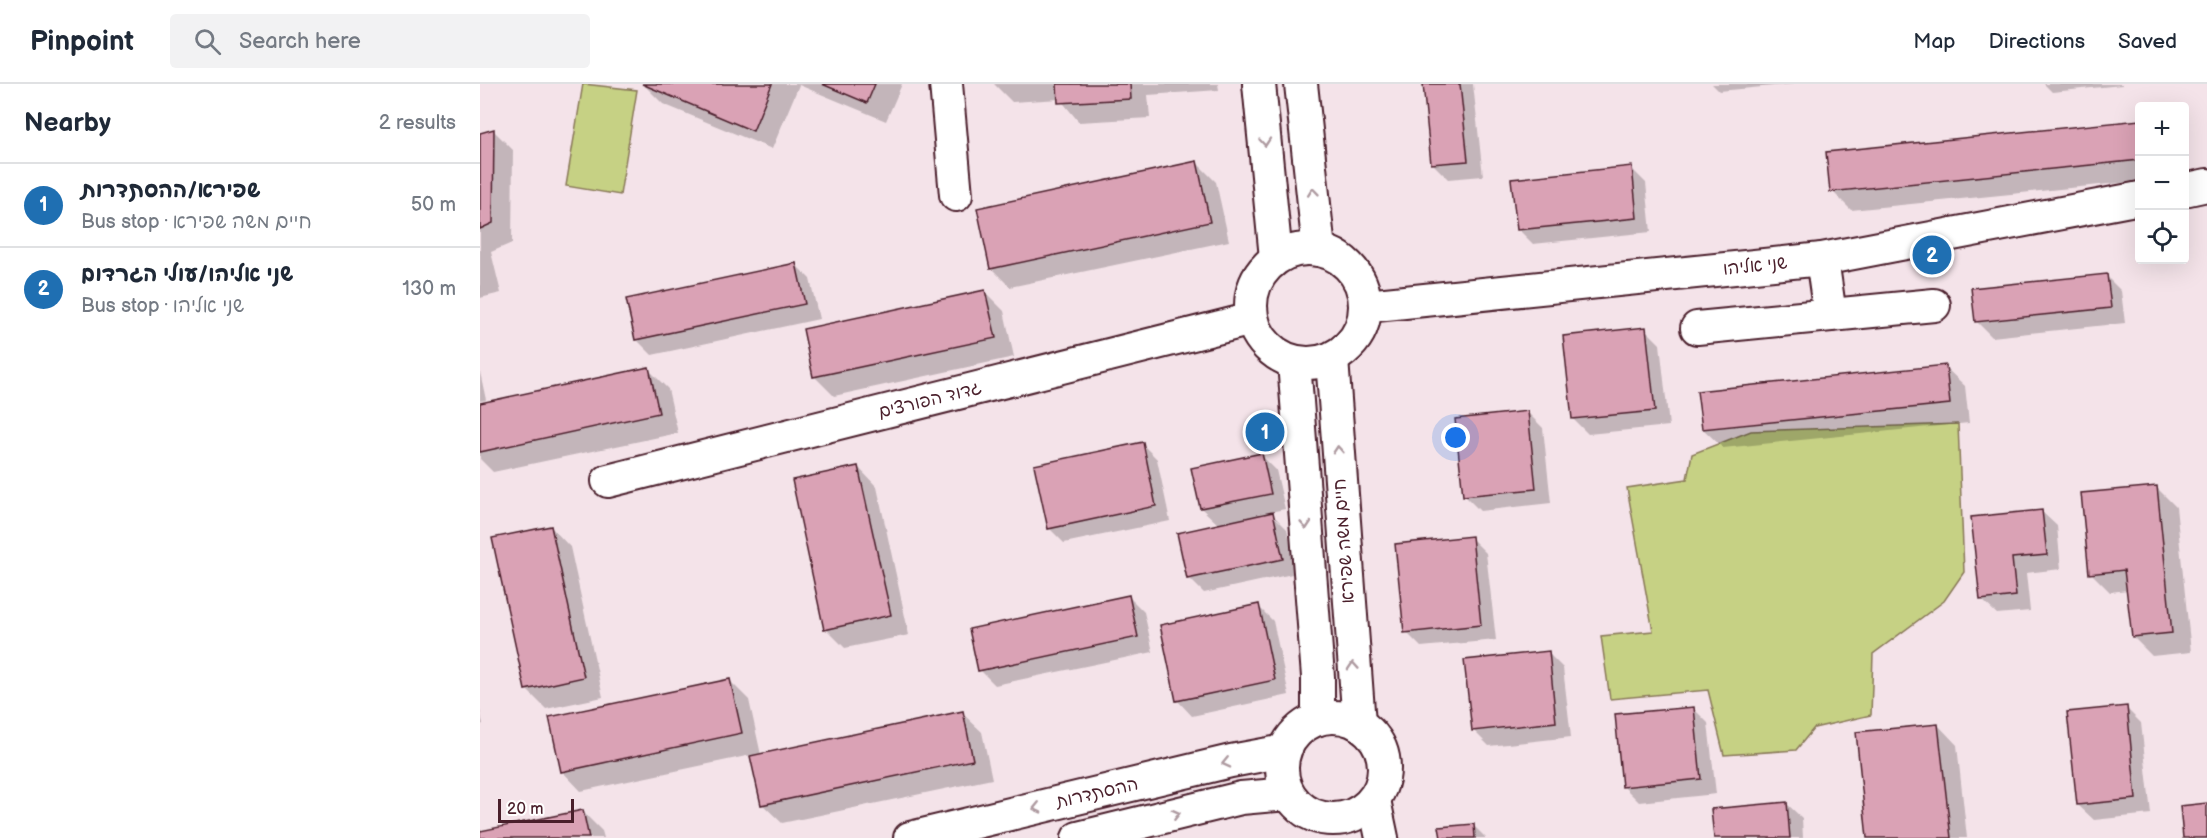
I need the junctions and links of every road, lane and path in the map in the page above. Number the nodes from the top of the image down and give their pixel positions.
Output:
1 (946, 84) edge
2 (1259, 84) edge
3 (1301, 84) edge
4 (2207, 185) edge
5 (2189, 189) edge
6 (956, 195) dead end
7 (2135, 199) edge
8 (1318, 250) junction
9 (1276, 258) junction
10 (1822, 259) junction
11 (1934, 305) dead end
12 (1366, 306) junction
13 (1830, 315) junction
14 (1252, 320) junction
15 (1697, 328) dead end
16 (1332, 359) junction
17 (1294, 362) junction
18 (608, 482) dead end
19 (1317, 719) junction
20 (1359, 724) junction
21 (1284, 751) junction
22 (1288, 794) junction
23 (1374, 800) junction
24 (1334, 829) edge
25 (910, 838) edge
26 (1078, 838) edge
27 (1382, 838) edge

1 - 6 street
2 -> 9 street
8 -> 3 street
4 - 5 street
7 - 10 street, שני אליהו
8 - 9 street
8 - 12 street
9 - 14 street
10 - 12 street, שני אליהו
10 - 13 street
11 - 13 street
12 - 16 street
13 - 15 street
14 - 17 street
14 - 18 street, גדוד הפורצים
16 - 17 street
20 -> 16 street, חיים משה שפירא
17 -> 19 street, חיים משה שפירא
19 - 20 street
19 - 21 street
20 - 23 street
21 - 22 street
21 -> 25 street, ההסתדרות
22 - 24 street
26 -> 22 street
23 - 24 street
23 - 27 street

